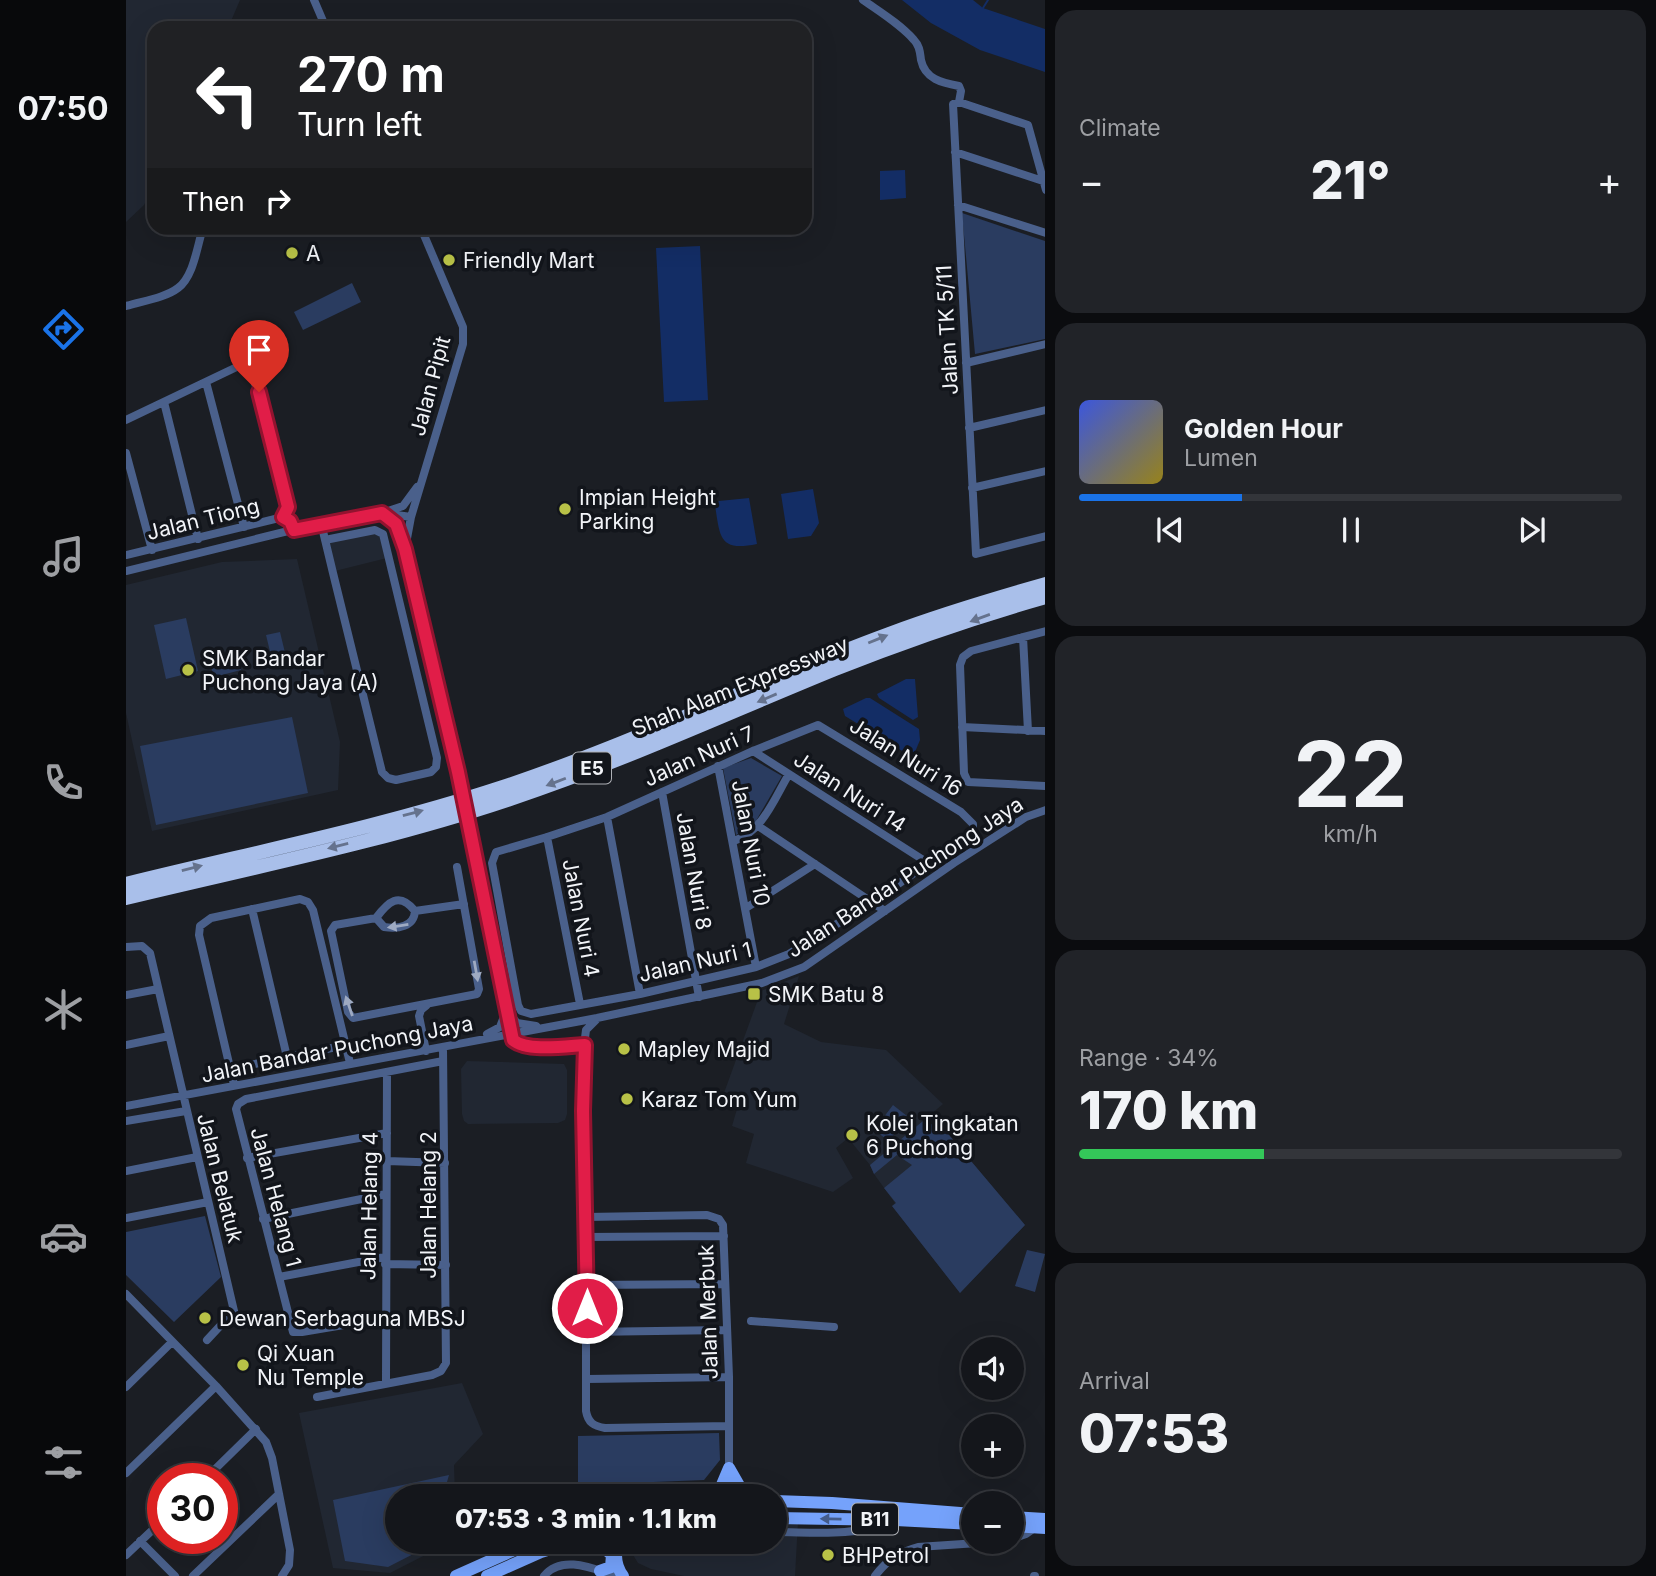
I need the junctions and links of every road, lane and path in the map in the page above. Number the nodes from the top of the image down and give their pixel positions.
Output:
1 (314, 0) edge
2 (863, 0) edge
3 (323, 21) edge
4 (956, 103) junction
5 (955, 152) junction
6 (1044, 186) edge
7 (958, 205) junction
8 (1045, 233) edge
9 (201, 235) edge
10 (424, 235) edge
11 (126, 306) edge
12 (1045, 344) edge
13 (966, 363) junction
14 (206, 382) junction
15 (164, 402) junction
16 (1045, 410) edge
17 (126, 420) edge
18 (969, 428) junction
19 (126, 453) edge
20 (1045, 471) edge
21 (424, 476) junction
22 (972, 488) junction
23 (382, 513) junction
24 (284, 515) junction
25 (411, 517) junction
26 (321, 523) junction
27 (244, 527) junction
28 (294, 530) junction
29 (1045, 536) edge
30 (198, 538) junction
31 (325, 540) junction
32 (405, 549) junction
33 (152, 550) junction
34 (126, 555) edge
35 (126, 571) edge
36 (1045, 584) edge
37 (1045, 597) edge
38 (1045, 631) edge
39 (1023, 637) junction
40 (808, 727) joint
41 (962, 727) junction
42 (1028, 731) junction
43 (1045, 732) edge
44 (753, 751) junction
45 (718, 766) junction
46 (789, 774) junction
47 (1045, 786) edge
48 (662, 792) junction
49 (1045, 810) edge
50 (607, 817) junction
51 (758, 826) junction
52 (973, 833) joint
53 (547, 838) junction
54 (734, 841) junction
55 (928, 863) junction
56 (815, 864) junction
57 (457, 867) dead end
58 (126, 884) edge
59 (126, 898) edge
60 (872, 902) junction
61 (464, 904) junction
62 (746, 908) junction
63 (252, 909) junction
64 (415, 911) junction
65 (885, 911) junction
66 (376, 918) junction
67 (129, 946) edge
68 (756, 967) junction
69 (696, 981) junction
70 (158, 989) junction
71 (640, 994) junction
72 (126, 995) edge
73 (699, 997) junction
74 (580, 1004) junction
75 (518, 1005) joint
76 (426, 1006) junction
77 (506, 1008) junction
78 (408, 1009) junction
79 (419, 1016) junction
80 (597, 1018) junction
81 (549, 1027) junction
82 (511, 1034) junction
83 (169, 1036) junction
84 (126, 1045) edge
85 (346, 1045) junction
86 (585, 1045) junction
87 (447, 1047) junction
88 (426, 1051) junction
89 (288, 1057) junction
90 (443, 1061) junction
91 (350, 1063) junction
92 (230, 1069) junction
93 (387, 1072) junction
94 (234, 1085) junction
95 (182, 1096) junction
96 (126, 1106) edge
97 (186, 1111) junction
98 (126, 1121) edge
99 (387, 1133) junction
100 (197, 1157) junction
101 (247, 1158) junction
102 (387, 1161) junction
103 (445, 1163) junction
104 (126, 1171) edge
105 (386, 1194) junction
106 (208, 1202) junction
107 (586, 1217) junction
108 (126, 1218) edge
109 (263, 1219) junction
110 (723, 1236) junction
111 (587, 1237) junction
112 (385, 1261) junction
113 (446, 1265) junction
114 (279, 1277) junction
115 (724, 1284) junction
116 (587, 1285) junction
117 (127, 1298) edge
118 (385, 1318) junction
119 (751, 1321) dead end
120 (834, 1327) dead end
121 (726, 1330) junction
122 (586, 1332) junction
123 (207, 1340) dead end
124 (172, 1342) junction
125 (729, 1377) junction
126 (587, 1379) junction
127 (386, 1383) junction
128 (216, 1386) junction
129 (126, 1387) edge
130 (317, 1397) dead end
131 (729, 1426) junction
132 (256, 1429) junction
133 (221, 1463) edge
134 (729, 1468) junction
135 (126, 1473) edge
136 (722, 1484) edge
137 (729, 1484) edge
138 (738, 1484) edge
139 (279, 1494) junction
140 (787, 1502) edge
141 (961, 1513) edge
142 (787, 1517) edge
143 (896, 1520) junction
144 (1024, 1520) edge
145 (961, 1523) edge
146 (1042, 1525) edge
147 (1024, 1526) edge
148 (787, 1532) edge
149 (147, 1535) edge
150 (1024, 1535) edge
151 (140, 1541) junction
152 (961, 1544) edge
153 (505, 1554) edge
154 (536, 1554) edge
155 (610, 1554) edge
156 (616, 1554) edge
157 (126, 1555) edge
158 (600, 1571) junction
159 (176, 1576) edge
160 (193, 1576) edge
161 (282, 1576) edge
162 (456, 1576) edge
163 (487, 1576) edge
164 (544, 1576) edge
165 (616, 1576) edge
166 (623, 1576) edge
167 (875, 1576) edge

1 - 3 street
2 - 4 street
4 - 5 street, Jalan TK 5/11
4 - 6 street
5 - 6 street
5 - 7 street, Jalan TK 5/11
7 - 8 street
7 - 13 street, Jalan TK 5/11
9 - 11 street
10 - 21 street, Jalan Pipit
12 - 13 street
13 - 18 street, Jalan TK 5/11
14 - 15 street
14 - 24 street
14 - 27 street
15 - 17 street
15 - 30 street
16 - 18 street
18 - 22 street, Jalan TK 5/11
19 - 33 street
20 - 22 street
21 - 23 street
21 - 25 street, Jalan Pipit
22 - 29 street, Jalan TK 5/11
23 - 25 street
23 - 26 street
23 - 32 street
24 - 27 street, Jalan Tiong
24 - 28 street
25 - 32 street, Jalan Pipit
26 - 28 street
26 - 31 street
27 - 30 street, Jalan Tiong
28 - 35 street
30 - 33 street, Jalan Tiong
31 - 31 street
32 - 77 street, Jalan Pipit, bridge
33 - 34 street, Jalan Tiong
58 -> 36 highway, Shah Alam Expressway / E5
37 -> 59 highway, Shah Alam Expressway / E5
38 - 39 street
39 - 41 street
39 - 42 street
40 - 44 street, Jalan Nuri 7
40 - 52 street, Jalan Nuri 16
41 - 42 street
41 - 47 street
42 - 43 street
44 - 45 street, Jalan Nuri 7
44 - 46 street, Jalan Nuri 14
45 - 48 street, Jalan Nuri 7
45 - 54 street, Jalan Nuri 10
46 - 51 street
46 - 55 street, Jalan Nuri 14
48 - 50 street, Jalan Nuri 7
48 - 69 street, Jalan Nuri 8
49 - 65 street, Jalan Bandar Puchong Jaya
50 - 53 street, Jalan Nuri 7
50 - 71 street
51 - 54 street
51 - 56 street
52 - 55 street, Jalan Nuri 1
53 - 74 street, Jalan Nuri 4
53 - 75 street, Jalan Nuri 7
54 - 62 street, Jalan Nuri 10
55 - 60 street, Jalan Nuri 1
56 - 60 street
56 - 62 street
57 - 61 street
60 - 65 street
60 - 68 street, Jalan Nuri 1
61 - 64 street
61 -> 76 street
62 - 68 street, Jalan Nuri 10
63 - 85 street
63 - 89 street
63 - 92 street
64 - 66 street
64 -> 66 street
65 - 73 street, Jalan Bandar Puchong Jaya
78 -> 66 street
67 - 70 street, Jalan Belatuk
68 - 69 street, Jalan Nuri 1
69 - 71 street, Jalan Nuri 1
69 - 73 street, Jalan Nuri 8
70 - 72 street
70 - 83 street, Jalan Belatuk
71 - 74 street, Jalan Nuri 1
73 - 80 street, Jalan Bandar Puchong Jaya
74 - 75 street, Jalan Nuri 1
76 - 78 street
76 - 79 street
77 - 81 street
77 - 82 street, Jalan Pipit
77 - 87 street
78 - 79 street
79 - 88 street
80 - 81 street, Jalan Bandar Puchong Jaya
80 - 86 street
81 - 82 street, Jalan Bandar Puchong Jaya
82 - 86 street
82 - 87 street, Jalan Bandar Puchong Jaya
83 - 84 street
83 - 95 street, Jalan Belatuk
85 - 89 street
85 - 91 street
86 - 107 street
87 - 88 street, Jalan Bandar Puchong Jaya
87 - 90 street, Jalan Helang 2
88 - 91 street, Jalan Bandar Puchong Jaya
89 - 92 street
90 - 93 street, Jalan Helang 1
90 - 103 street, Jalan Helang 2
91 - 94 street, Jalan Bandar Puchong Jaya
92 - 94 street
93 - 99 street, Jalan Helang 4
93 - 101 street, Jalan Helang 1
94 - 95 street, Jalan Bandar Puchong Jaya
95 - 96 street, Jalan Bandar Puchong Jaya
95 - 97 street, Jalan Belatuk
97 - 98 street
97 - 100 street, Jalan Belatuk
99 - 101 street
99 - 102 street, Jalan Helang 4
100 - 104 street
100 - 106 street, Jalan Belatuk
101 - 109 street, Jalan Helang 1
102 - 103 street
102 - 105 street, Jalan Helang 4
103 - 113 street, Jalan Helang 2
105 - 109 street
105 - 112 street, Jalan Helang 4
106 - 108 street
106 - 123 street, Jalan Belatuk
107 - 110 street, Jalan Merbuk
107 - 111 street
109 - 114 street, Jalan Helang 1
110 - 111 street
110 - 115 street, Jalan Merbuk
111 - 116 street
112 - 113 street
112 - 114 street
112 - 118 street, Jalan Helang 4
113 - 127 street, Jalan Helang 2
114 - 118 street, Jalan Helang 1
115 - 116 street
115 - 121 street, Jalan Merbuk
116 - 122 street
117 - 124 street
118 - 127 street, Jalan Helang 4
119 - 120 street
121 - 122 street
121 - 125 street, Jalan Merbuk
122 - 126 street
124 - 128 street
124 - 129 street
125 - 126 street
125 - 131 street, Jalan Merbuk
126 - 131 street
127 - 130 street
128 - 132 street
128 - 135 street
131 - 134 street, Jalan Merbuk
132 - 133 street
132 - 139 street
134 - 136 main road
134 - 137 street, Jalan Merbuk
134 - 138 main road
139 - 160 street
139 - 161 street
140 - 141 main road, B11
143 -> 142 main road, B11
143 - 145 main road, B11
143 - 148 street
144 - 146 main road
146 - 147 main road
146 - 150 street
149 - 151 street
151 - 157 street
151 - 159 street
152 - 167 street
153 - 162 main road
154 - 163 main road
155 - 158 main road
156 - 166 main road
158 - 164 street
158 - 165 street

